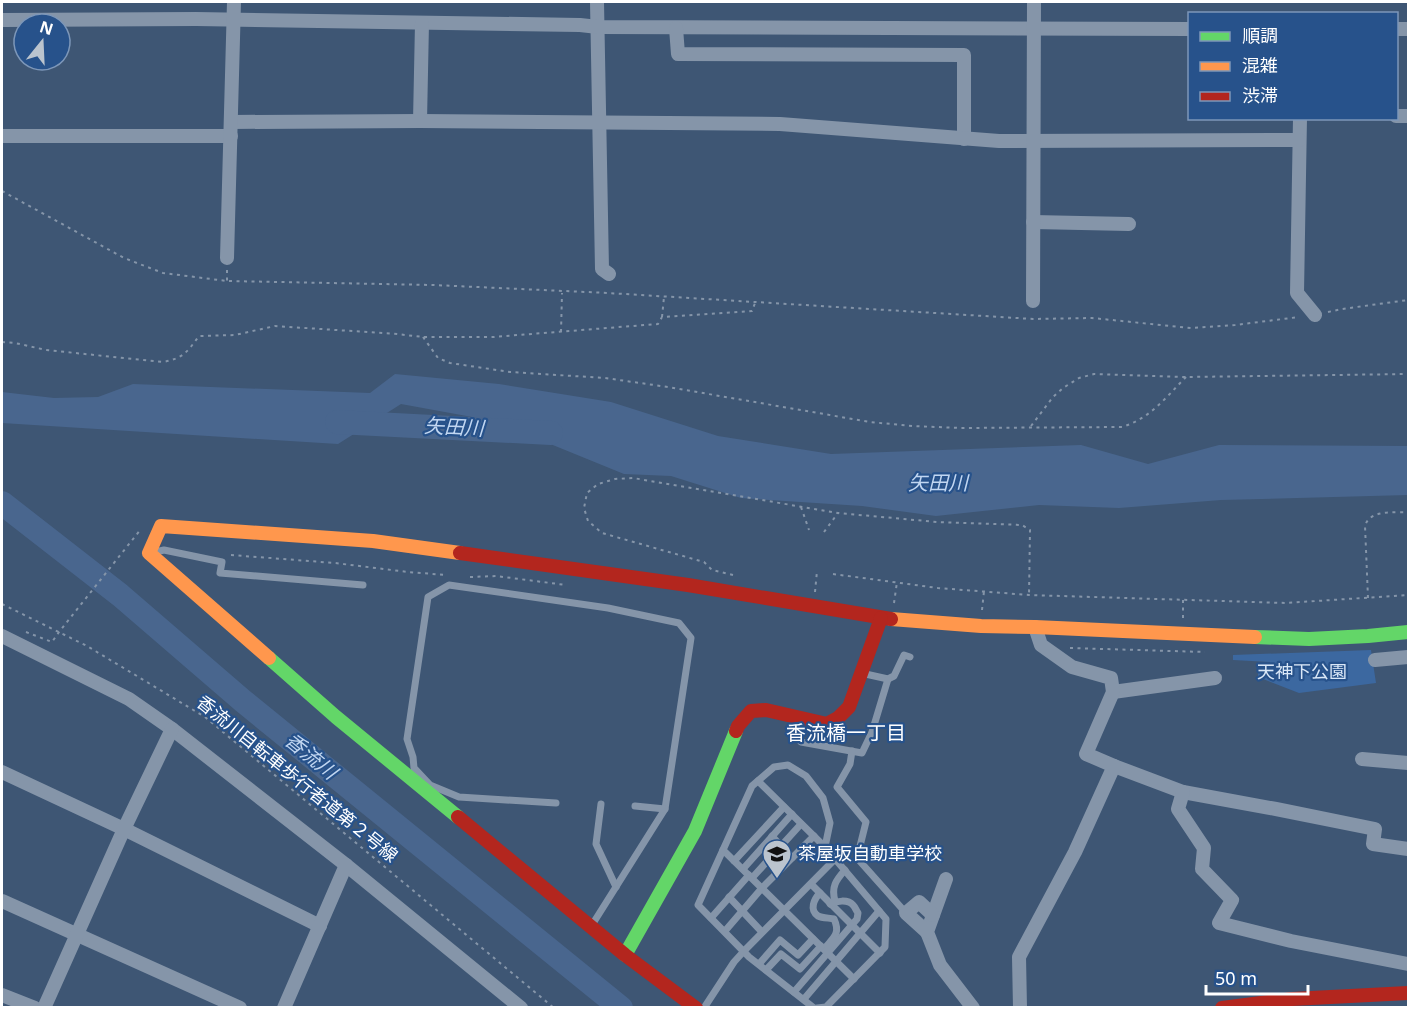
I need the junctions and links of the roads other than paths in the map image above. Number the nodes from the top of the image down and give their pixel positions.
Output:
1 (234, 2) edge
2 (597, 2) edge
3 (1034, 2) edge
4 (2, 20) edge
5 (233, 20) junction
6 (422, 23) junction
7 (598, 27) junction
8 (676, 28) junction
9 (1035, 29) junction
10 (1188, 29) edge
11 (1300, 120) edge
12 (420, 121) junction
13 (231, 122) junction
14 (600, 123) junction
15 (2, 136) edge
16 (231, 136) junction
17 (964, 140) junction
18 (1299, 140) junction
19 (1034, 141) junction
20 (1033, 222) junction
21 (1129, 224) dead end
22 (227, 258) dead end
23 (609, 274) dead end
24 (1033, 301) dead end
25 (1315, 315) road end
26 (149, 553) junction
27 (363, 585) dead end
28 (887, 618) junction
29 (1035, 627) junction
30 (1408, 632) edge
31 (2, 636) edge
32 (910, 657) dead end
33 (1408, 657) edge
34 (1375, 660) dead end
35 (861, 673) junction
36 (1215, 678) dead end
37 (888, 679) junction
38 (1113, 692) junction
39 (801, 718) junction
40 (172, 729) junction
41 (852, 751) junction
42 (1362, 759) dead end
43 (1408, 763) edge
44 (1114, 766) junction
45 (2, 772) edge
46 (758, 781) junction
47 (1183, 792) junction
48 (459, 797) junction
49 (556, 802) dead end
50 (601, 804) dead end
51 (635, 806) dead end
52 (784, 807) junction
53 (665, 809) junction
54 (452, 813) junction
55 (792, 814) junction
56 (801, 824) junction
57 (124, 830) junction
58 (772, 836) junction
59 (814, 836) junction
60 (781, 846) junction
61 (825, 847) junction
62 (1408, 849) edge
63 (723, 850) junction
64 (792, 858) junction
65 (835, 859) junction
66 (735, 861) junction
67 (346, 865) junction
68 (845, 870) junction
69 (748, 874) junction
70 (946, 879) dead end
71 (811, 884) junction
72 (616, 887) junction
73 (762, 888) junction
74 (864, 892) junction
75 (820, 894) junction
76 (729, 897) junction
77 (2, 901) edge
78 (833, 902) junction
79 (853, 905) junction
80 (785, 910) junction
81 (879, 911) junction
82 (743, 912) junction
83 (906, 913) junction
84 (840, 914) junction
85 (933, 915) junction
86 (711, 918) junction
87 (834, 920) junction
88 (852, 925) junction
89 (320, 926) junction
90 (591, 927) junction
91 (725, 931) junction
92 (762, 932) junction
93 (927, 932) junction
94 (860, 933) junction
95 (76, 934) junction
96 (813, 939) junction
97 (824, 950) junction
98 (744, 951) junction
99 (880, 953) junction
100 (625, 955) junction
101 (836, 961) junction
102 (759, 964) junction
103 (1408, 964) edge
104 (766, 970) junction
105 (854, 979) junction
106 (794, 992) junction
107 (1408, 993) edge
108 (2, 995) edge
109 (804, 999) junction
110 (35, 1008) edge
111 (44, 1008) edge
112 (240, 1008) edge
113 (284, 1008) edge
114 (521, 1008) edge
115 (696, 1008) edge
116 (704, 1008) edge
117 (816, 1008) edge
118 (973, 1008) edge
119 (1020, 1008) edge
120 (1222, 1008) edge

1 - 5 street
2 - 7 street
3 - 9 street
4 - 5 street
5 - 6 street
5 - 13 street
6 - 7 street
6 - 12 street
7 - 8 street
7 - 14 street
8 - 9 street
8 - 17 street
9 - 10 street
9 - 19 street
11 - 18 street
12 - 13 street
12 - 14 street
13 - 16 street
14 - 17 street
14 - 23 street
15 - 16 street
16 - 22 street
17 - 19 street
18 - 19 street
18 - 25 street
19 - 20 street
20 - 21 street
20 - 24 street
26 - 27 lane
26 - 28 street
26 - 54 street
28 - 29 street
28 - 35 street
29 - 30 street
29 - 38 street
31 - 40 street
32 - 37 lane
33 - 34 street
35 - 37 lane
35 - 39 street
36 - 38 street
37 - 41 lane
38 - 44 street
39 - 41 lane
39 - 100 street
40 - 57 street
40 - 67 street
41 - 83 lane
42 - 43 street
44 - 47 street
44 - 119 street
45 - 57 street
46 - 52 lane
46 - 61 lane
46 - 63 lane
47 - 62 street
47 - 103 street
48 - 49 lane
48 - 53 lane
48 - 54 lane
50 - 72 lane
51 - 53 lane
52 - 55 lane
52 - 66 lane
53 - 72 lane
54 - 90 street
55 - 56 lane
55 - 58 lane
56 - 59 lane
56 - 60 lane
57 - 89 street
57 - 95 street
58 - 60 lane
58 - 69 lane
59 - 61 lane
59 - 64 lane
60 - 64 lane
60 - 69 lane
61 - 65 lane
63 - 66 lane
63 - 86 lane
64 - 73 lane
65 - 68 lane
65 - 71 lane
66 - 69 lane
67 - 89 street
67 - 114 street
68 - 74 lane
68 - 78 lane
69 - 73 lane
69 - 76 lane
70 - 85 street
71 - 75 lane
71 - 80 lane
72 - 90 lane
73 - 80 lane
73 - 82 lane
74 - 79 lane
74 - 81 lane
75 - 78 lane
75 - 87 lane
76 - 82 lane
76 - 86 lane
77 - 95 street
78 - 79 lane
78 - 84 lane
79 - 88 lane
80 - 92 lane
80 - 96 lane
81 - 94 lane
81 - 99 lane
82 - 91 lane
82 - 92 lane
83 - 85 street
83 - 93 street
84 - 87 lane
84 - 88 lane
85 - 93 street
86 - 91 lane
87 - 97 lane
88 - 94 lane
88 - 97 lane
89 - 113 street
90 - 100 street
91 - 98 lane
92 - 98 lane
93 - 118 street
94 - 99 lane
94 - 101 lane
95 - 111 street
95 - 112 street
96 - 97 lane
96 - 102 lane
97 - 101 lane
97 - 104 lane
97 - 106 lane
98 - 102 lane
98 - 116 lane
99 - 105 lane
100 - 115 street
101 - 105 lane
101 - 109 lane
102 - 104 lane
104 - 106 lane
105 - 117 lane
106 - 109 lane
107 - 120 street
108 - 110 street
109 - 117 lane

